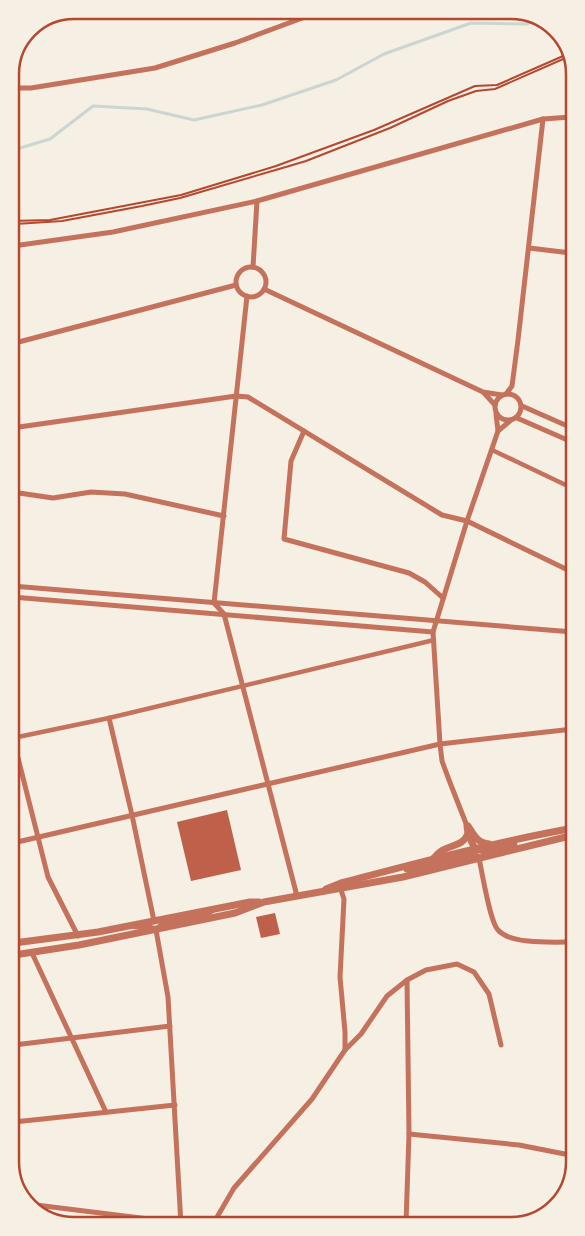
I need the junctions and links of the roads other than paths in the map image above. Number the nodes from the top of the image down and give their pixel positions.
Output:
1 (300, 19) edge
2 (19, 88) edge
3 (566, 118) edge
4 (543, 119) junction
5 (257, 201) junction
6 (19, 246) edge
7 (529, 248) junction
8 (566, 252) edge
9 (253, 267) junction
10 (236, 284) junction
11 (264, 289) junction
12 (247, 296) junction
13 (19, 342) edge
14 (512, 386) junction
15 (483, 392) junction
16 (504, 395) junction
17 (514, 395) junction
18 (236, 396) junction
19 (495, 406) junction
20 (522, 406) junction
21 (496, 414) junction
22 (517, 418) junction
23 (510, 421) junction
24 (566, 425) edge
25 (19, 427) edge
26 (304, 431) junction
27 (498, 431) junction
28 (566, 439) edge
29 (492, 450) junction
30 (566, 485) edge
31 (19, 493) edge
32 (224, 516) junction
33 (467, 521) junction
34 (566, 569) edge
35 (19, 587) edge
36 (19, 598) edge
37 (443, 598) junction
38 (214, 603) junction
39 (224, 614) junction
40 (435, 621) junction
41 (566, 631) edge
42 (433, 632) junction
43 (434, 640) junction
44 (243, 686) junction
45 (109, 718) junction
46 (566, 730) edge
47 (19, 737) edge
48 (440, 744) junction
49 (19, 763) edge
50 (269, 783) junction
51 (132, 815) junction
52 (468, 830) junction
53 (566, 830) edge
54 (37, 837) junction
55 (566, 837) edge
56 (549, 841) junction
57 (19, 842) edge
58 (493, 844) junction
59 (475, 849) junction
60 (479, 858) junction
61 (433, 859) junction
62 (396, 869) junction
63 (341, 890) junction
64 (319, 892) junction
65 (297, 896) junction
66 (264, 902) junction
67 (217, 908) junction
68 (154, 920) junction
69 (130, 926) junction
70 (156, 930) junction
71 (78, 936) junction
72 (19, 942) edge
73 (566, 942) edge
74 (32, 953) junction
75 (19, 954) edge
76 (407, 980) junction
77 (170, 1026) junction
78 (71, 1037) junction
79 (19, 1044) edge
80 (500, 1045) dead end
81 (345, 1050) junction
82 (175, 1105) junction
83 (106, 1112) junction
84 (19, 1121) edge
85 (409, 1134) junction
86 (566, 1154) edge
87 (40, 1206) edge
88 (127, 1217) edge
89 (181, 1217) edge
90 (217, 1217) edge
91 (406, 1217) edge

1 - 2 street
3 - 4 street
4 - 5 street
4 - 7 street
5 - 6 street
5 - 9 street
7 - 8 street
7 - 14 street
9 - 10 street
9 - 11 street
10 - 12 street
10 - 13 street
11 - 12 street
11 - 15 street
12 - 18 street
14 - 16 street
14 - 17 street
15 - 16 street
15 - 19 street
16 - 17 street
16 - 19 street
17 - 20 street
18 - 25 street
18 - 26 street
18 - 32 street
19 - 21 street
20 - 22 street
20 - 24 street
21 - 23 street
21 - 27 street
22 - 23 street
22 - 28 street
23 - 27 street
26 - 33 street
26 - 37 street
27 - 29 street
29 - 30 street
29 - 33 street
31 - 32 street
32 - 38 street
33 - 34 street
33 - 37 street
35 - 38 street
36 - 39 street
37 - 40 street
38 - 39 street
38 - 40 street
39 - 42 street
39 - 44 street
40 - 41 street
40 - 42 street
42 - 43 street
43 - 44 street
43 - 48 street
44 - 45 street
44 - 50 street
45 - 47 street
45 - 51 street
46 - 48 street
48 - 50 street
48 - 52 street
49 - 54 street
50 - 51 street
50 - 65 street
51 - 54 street
51 - 68 street
52 - 58 street
52 - 59 street
52 - 61 street
53 - 58 street
54 - 57 street
54 - 71 street
55 - 56 street
56 - 59 street
56 - 60 street
58 - 59 street
59 - 61 street
60 - 62 street
60 - 63 street
60 - 73 street
61 - 62 street
62 - 64 street
63 - 64 street
63 - 81 street
64 - 65 street
65 - 66 street
66 - 67 street
66 - 70 street
67 - 68 street
67 - 70 street
68 - 69 street
69 - 70 street
69 - 71 street
70 - 74 street
70 - 77 street
71 - 72 street
74 - 75 street
74 - 78 street
76 - 80 street
76 - 81 street
76 - 85 street
77 - 78 street
77 - 82 street
78 - 79 street
78 - 83 street
81 - 90 street
82 - 83 street
82 - 89 street
83 - 84 street
85 - 86 street
85 - 91 street
87 - 88 street

